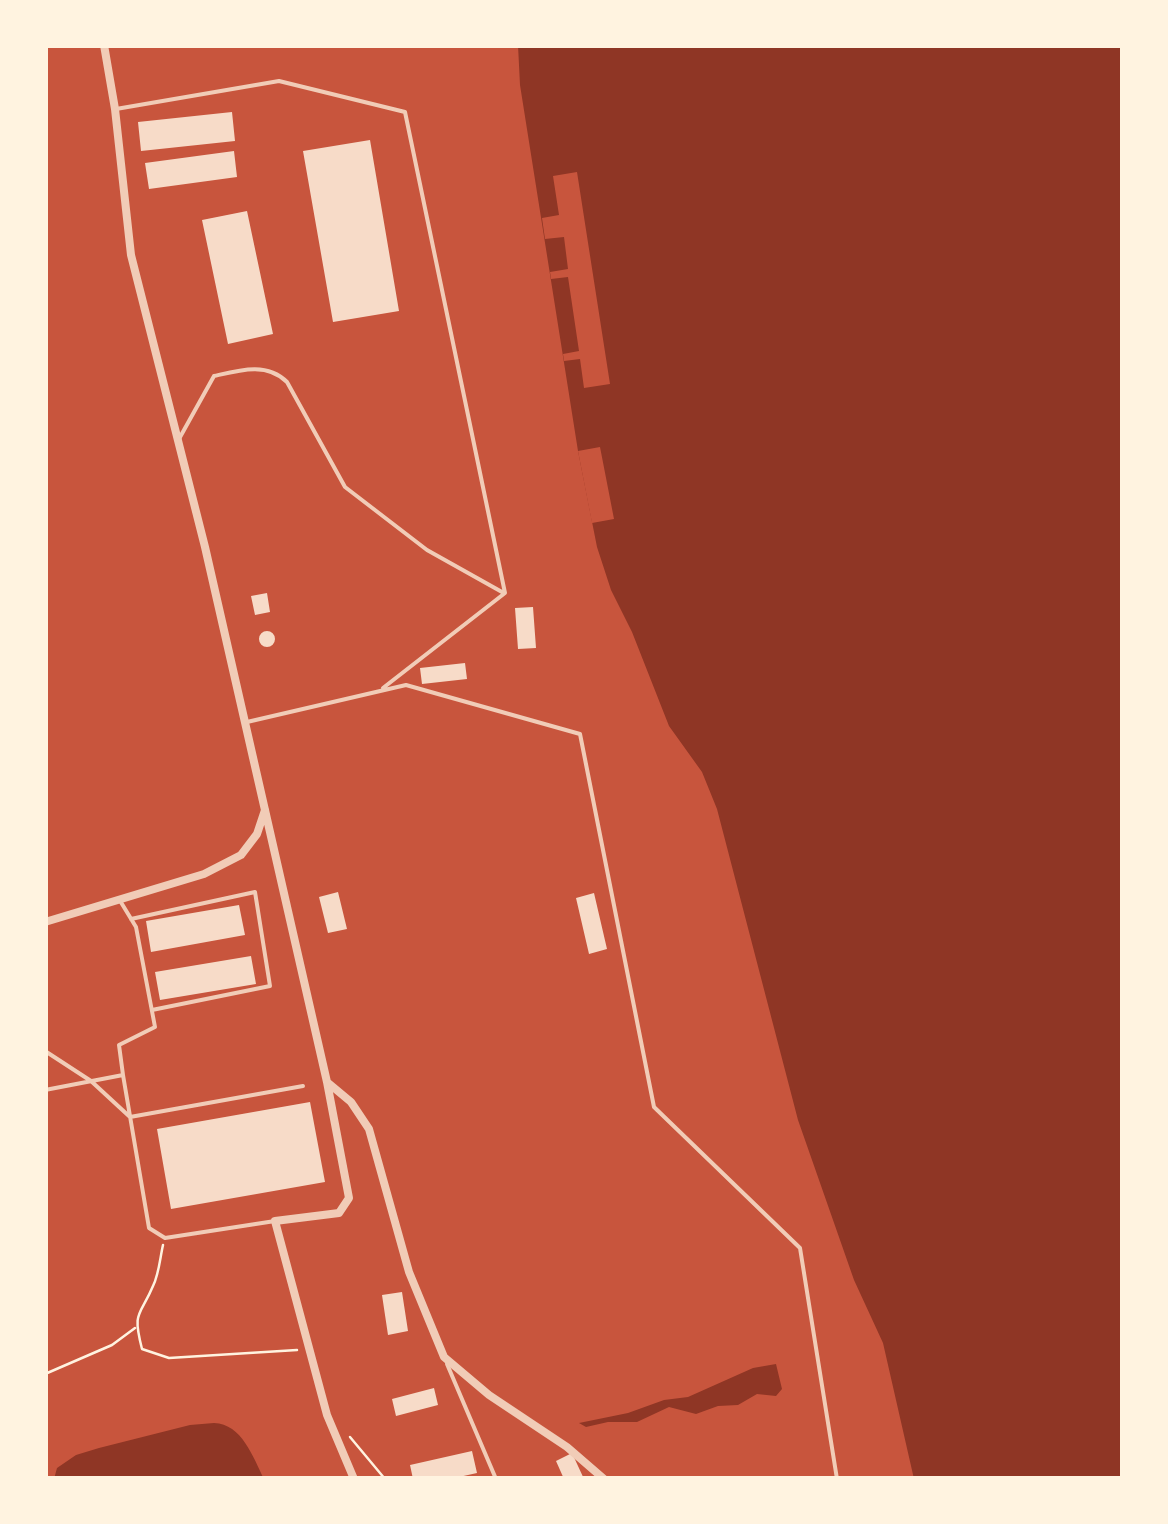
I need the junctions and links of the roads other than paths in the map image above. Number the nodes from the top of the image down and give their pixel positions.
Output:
1 (104, 45) edge
2 (115, 109) junction
3 (178, 439) junction
4 (504, 594) junction
5 (379, 692) junction
6 (247, 722) junction
7 (266, 805) junction
8 (120, 900) junction
9 (131, 919) junction
10 (45, 922) edge
11 (152, 1010) junction
12 (45, 1051) edge
13 (123, 1075) junction
14 (92, 1081) junction
15 (327, 1082) junction
16 (304, 1086) dead end
17 (45, 1090) edge
18 (130, 1117) junction
19 (275, 1221) junction
20 (444, 1357) junction
21 (354, 1479) edge
22 (496, 1479) edge
23 (604, 1479) edge
24 (837, 1479) edge

1 - 2 street
2 - 3 street
2 - 4 lane
3 - 4 lane
3 - 6 street
4 - 5 lane
5 - 6 lane
5 - 24 lane
6 - 7 street
7 - 8 street
7 - 15 street
8 - 9 lane
8 - 10 street
9 - 11 lane
9 - 11 lane
11 - 13 lane
12 - 14 lane
13 - 14 lane
13 - 18 lane
14 - 17 lane
14 - 18 lane
15 - 19 street
15 - 20 street
16 - 18 lane
18 - 19 lane
19 - 21 street
20 - 22 lane
20 - 23 street

